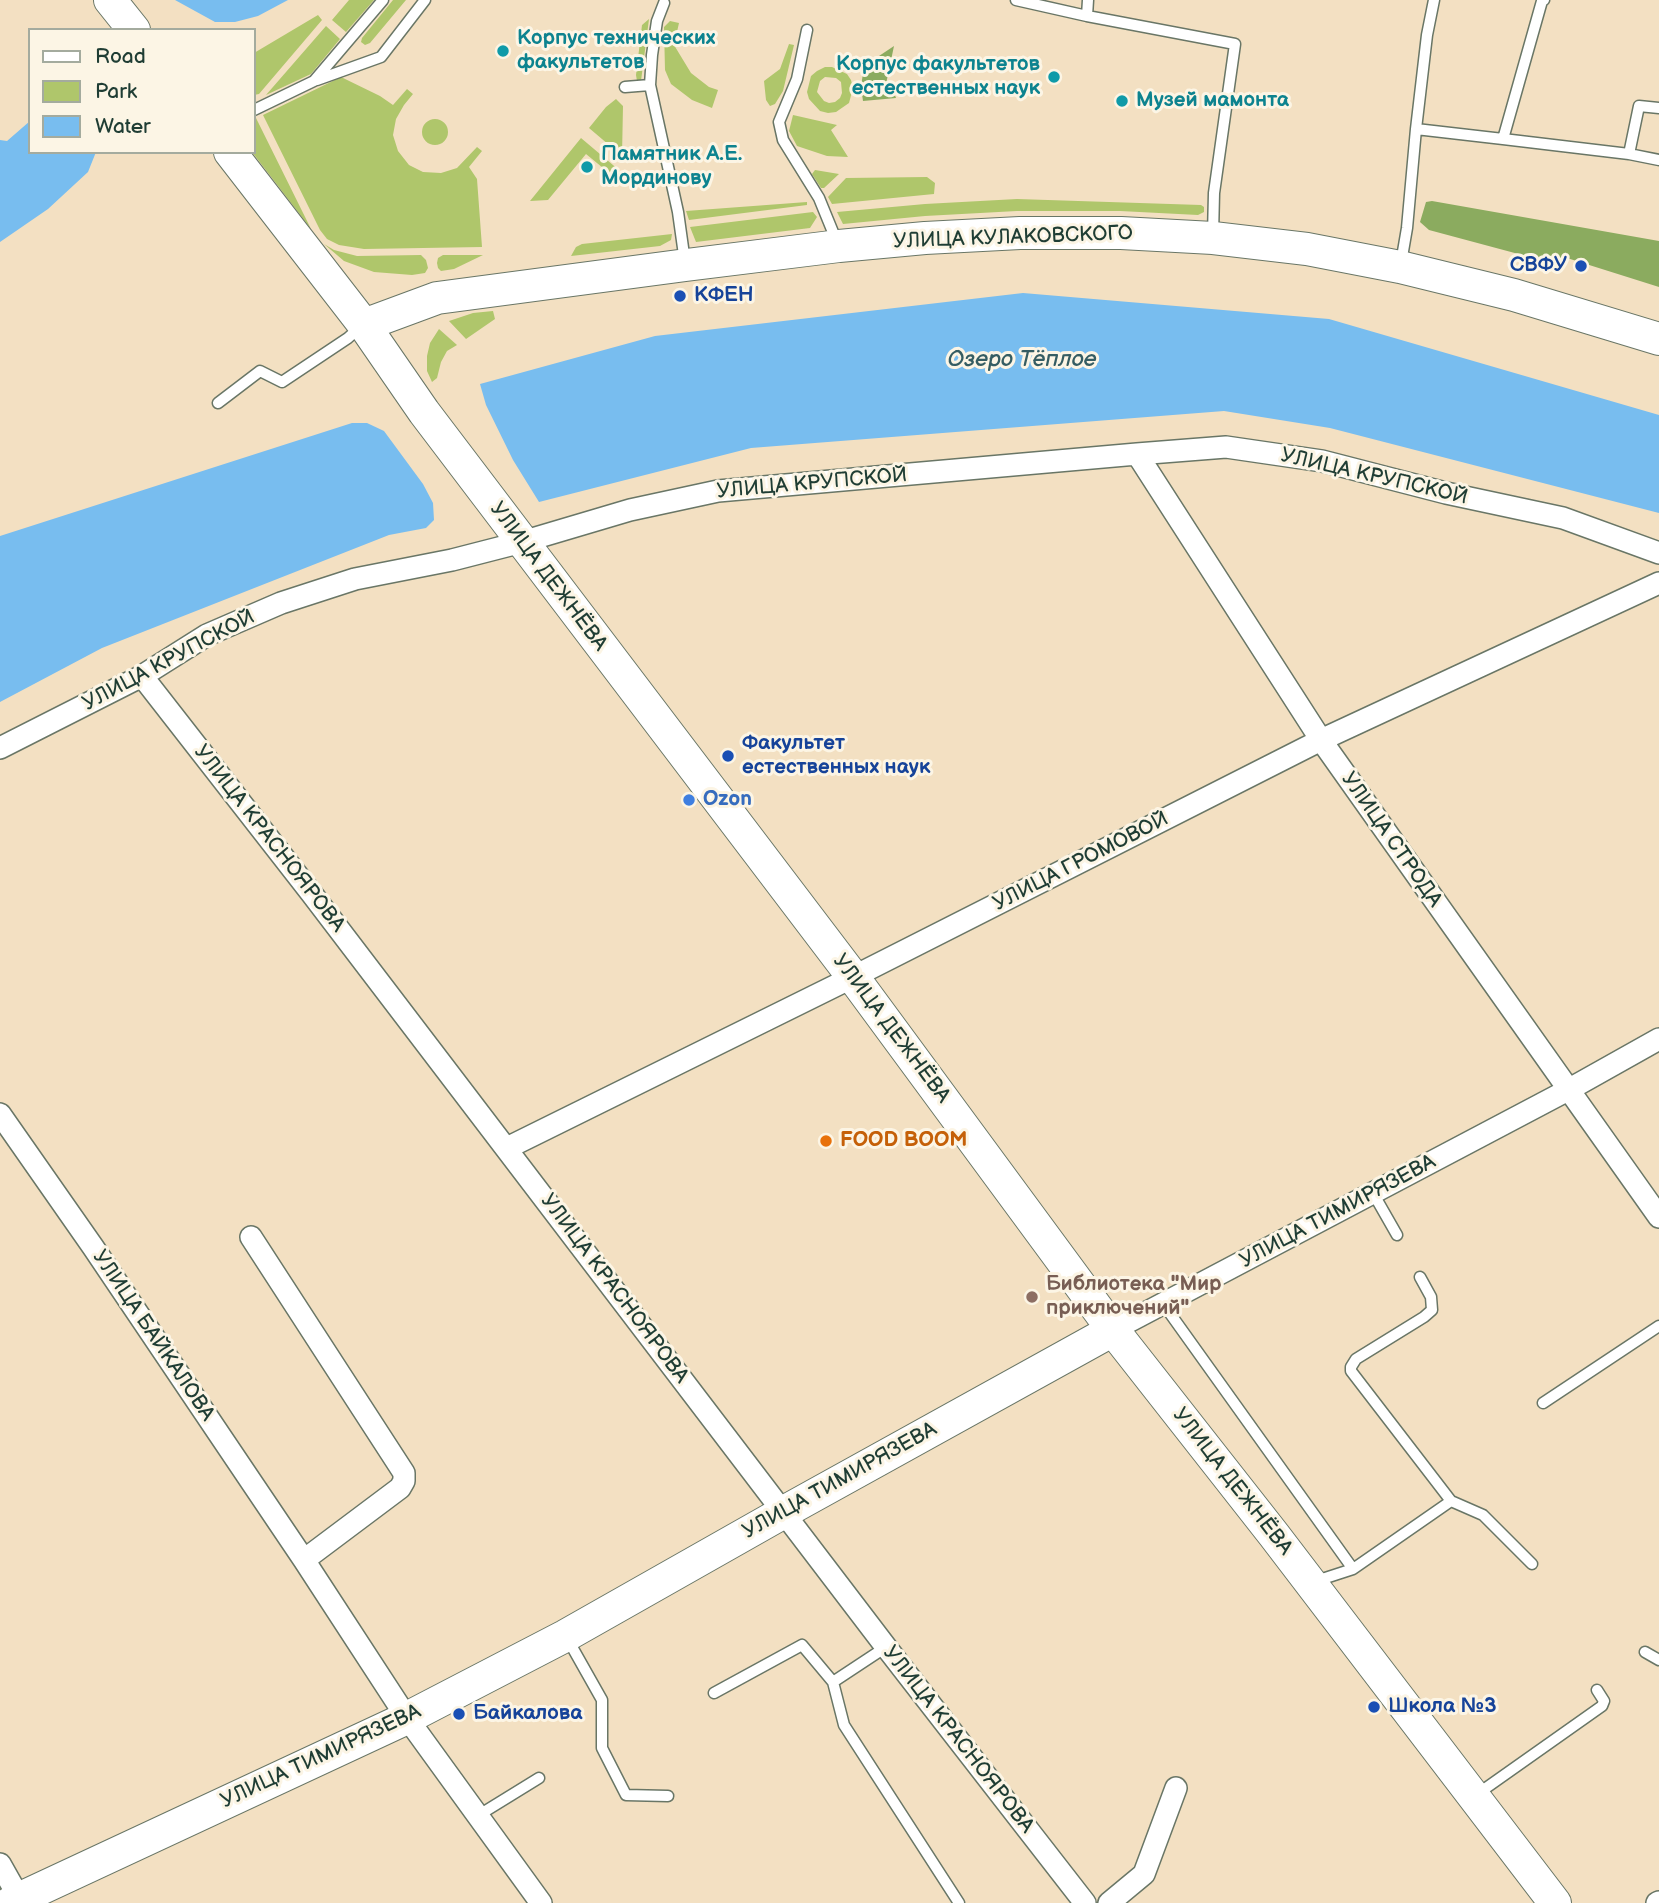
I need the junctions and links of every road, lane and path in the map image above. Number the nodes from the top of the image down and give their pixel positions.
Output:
1 (110, 0) edge
2 (383, 0) edge
3 (425, 0) edge
4 (1016, 0) edge
5 (1088, 0) edge
6 (1434, 0) edge
7 (1544, 0) edge
8 (664, 3) dead end
9 (1087, 16) junction
10 (132, 28) edge
11 (807, 30) dead end
12 (314, 81) junction
13 (650, 85) junction
14 (625, 87) dead end
15 (1659, 108) edge
16 (256, 109) edge
17 (1416, 129) junction
18 (1503, 139) junction
19 (232, 154) edge
20 (1629, 154) junction
21 (1659, 160) edge
22 (1213, 238) junction
23 (839, 246) junction
24 (686, 265) junction
25 (1400, 267) junction
26 (364, 325) junction
27 (1659, 339) edge
28 (218, 402) dead end
29 (1137, 454) junction
30 (522, 542) junction
31 (1659, 553) edge
32 (1659, 583) edge
33 (142, 676) junction
34 (1321, 740) junction
35 (0, 748) edge
36 (853, 977) junction
37 (1659, 1039) edge
38 (1568, 1090) junction
39 (0, 1114) edge
40 (507, 1148) junction
41 (1373, 1193) junction
42 (1656, 1208) edge
43 (1397, 1235) dead end
44 (251, 1237) dead end
45 (1420, 1277) dead end
46 (1164, 1305) junction
47 (1659, 1326) edge
48 (1114, 1330) junction
49 (1543, 1403) dead end
50 (1451, 1501) junction
51 (784, 1512) junction
52 (304, 1560) junction
53 (1532, 1564) dead end
54 (1353, 1569) junction
55 (1310, 1582) junction
56 (565, 1636) junction
57 (886, 1647) junction
58 (1645, 1652) dead end
59 (1659, 1660) edge
60 (833, 1682) junction
61 (1597, 1689) dead end
62 (714, 1693) dead end
63 (407, 1718) junction
64 (539, 1778) dead end
65 (1176, 1788) dead end
66 (668, 1796) dead end
67 (1474, 1797) junction
68 (479, 1815) junction
69 (0, 1864) edge
70 (18, 1901) edge
71 (541, 1903) edge
72 (959, 1903) edge
73 (1085, 1903) edge
74 (1109, 1903) edge
75 (1555, 1903) edge

1 - 10 main road
2 - 12 lane
3 - 12 lane
4 - 9 lane
5 - 9 lane
6 - 17 lane
7 - 18 lane
8 - 13 lane
9 - 22 lane
11 - 23 lane
12 - 16 lane
13 - 14 lane
13 - 24 lane
15 - 20 lane
17 - 18 lane
17 - 25 lane
18 - 20 lane
19 - 26 main road, УЛИЦА ДЕЖНЁВА
20 - 21 lane
22 - 23 main road, УЛИЦА КУЛАКОВСКОГО
22 - 25 main road, УЛИЦА КУЛАКОВСКОГО
23 - 24 main road, УЛИЦА КУЛАКОВСКОГО
24 - 26 main road, УЛИЦА КУЛАКОВСКОГО
25 - 27 main road, УЛИЦА КУЛАКОВСКОГО
26 - 28 lane
26 - 30 main road, УЛИЦА ДЕЖНЁВА
29 - 30 street, УЛИЦА КРУПСКОЙ
29 - 31 street, УЛИЦА КРУПСКОЙ
29 - 34 street, УЛИЦА СТРОДА
30 - 33 street, УЛИЦА КРУПСКОЙ
30 - 36 main road, УЛИЦА ДЕЖНЁВА
32 - 34 street, УЛИЦА ГРОМОВОЙ
33 - 35 street, УЛИЦА КРУПСКОЙ
33 - 40 street, УЛИЦА КРАСНОЯРОВА
34 - 36 street, УЛИЦА ГРОМОВОЙ
34 - 38 street, УЛИЦА СТРОДА
36 - 40 street, УЛИЦА ГРОМОВОЙ
36 - 48 main road, УЛИЦА ДЕЖНЁВА
37 - 38 street, УЛИЦА ТИМИРЯЗЕВА
38 - 41 street, УЛИЦА ТИМИРЯЗЕВА
38 - 42 street, УЛИЦА СТРОДА
39 - 52 street, УЛИЦА БАЙКАЛОВА
40 - 51 street, УЛИЦА КРАСНОЯРОВА
41 - 43 lane
41 - 46 street, УЛИЦА ТИМИРЯЗЕВА
44 - 52 street
45 - 50 lane
46 - 48 street, УЛИЦА ТИМИРЯЗЕВА
46 - 54 lane
47 - 49 lane
48 - 51 main road, УЛИЦА ТИМИРЯЗЕВА
48 - 55 main road, УЛИЦА ДЕЖНЁВА
50 - 53 lane
50 - 54 lane
51 - 56 main road, УЛИЦА ТИМИРЯЗЕВА
51 - 57 street, УЛИЦА КРАСНОЯРОВА
52 - 63 street, УЛИЦА БАЙКАЛОВА
54 - 55 lane
55 - 67 main road, УЛИЦА ДЕЖНЁВА
56 - 63 main road, УЛИЦА ТИМИРЯЗЕВА
56 - 66 lane
57 - 60 lane
57 - 73 street, УЛИЦА КРАСНОЯРОВА
58 - 59 lane
60 - 62 lane
60 - 72 lane
61 - 67 lane
63 - 68 street, УЛИЦА БАЙКАЛОВА
63 - 70 main road, УЛИЦА ТИМИРЯЗЕВА
64 - 68 lane
65 - 74 street
67 - 75 main road, УЛИЦА ДЕЖНЁВА
68 - 71 street, УЛИЦА БАЙКАЛОВА
69 - 70 street

